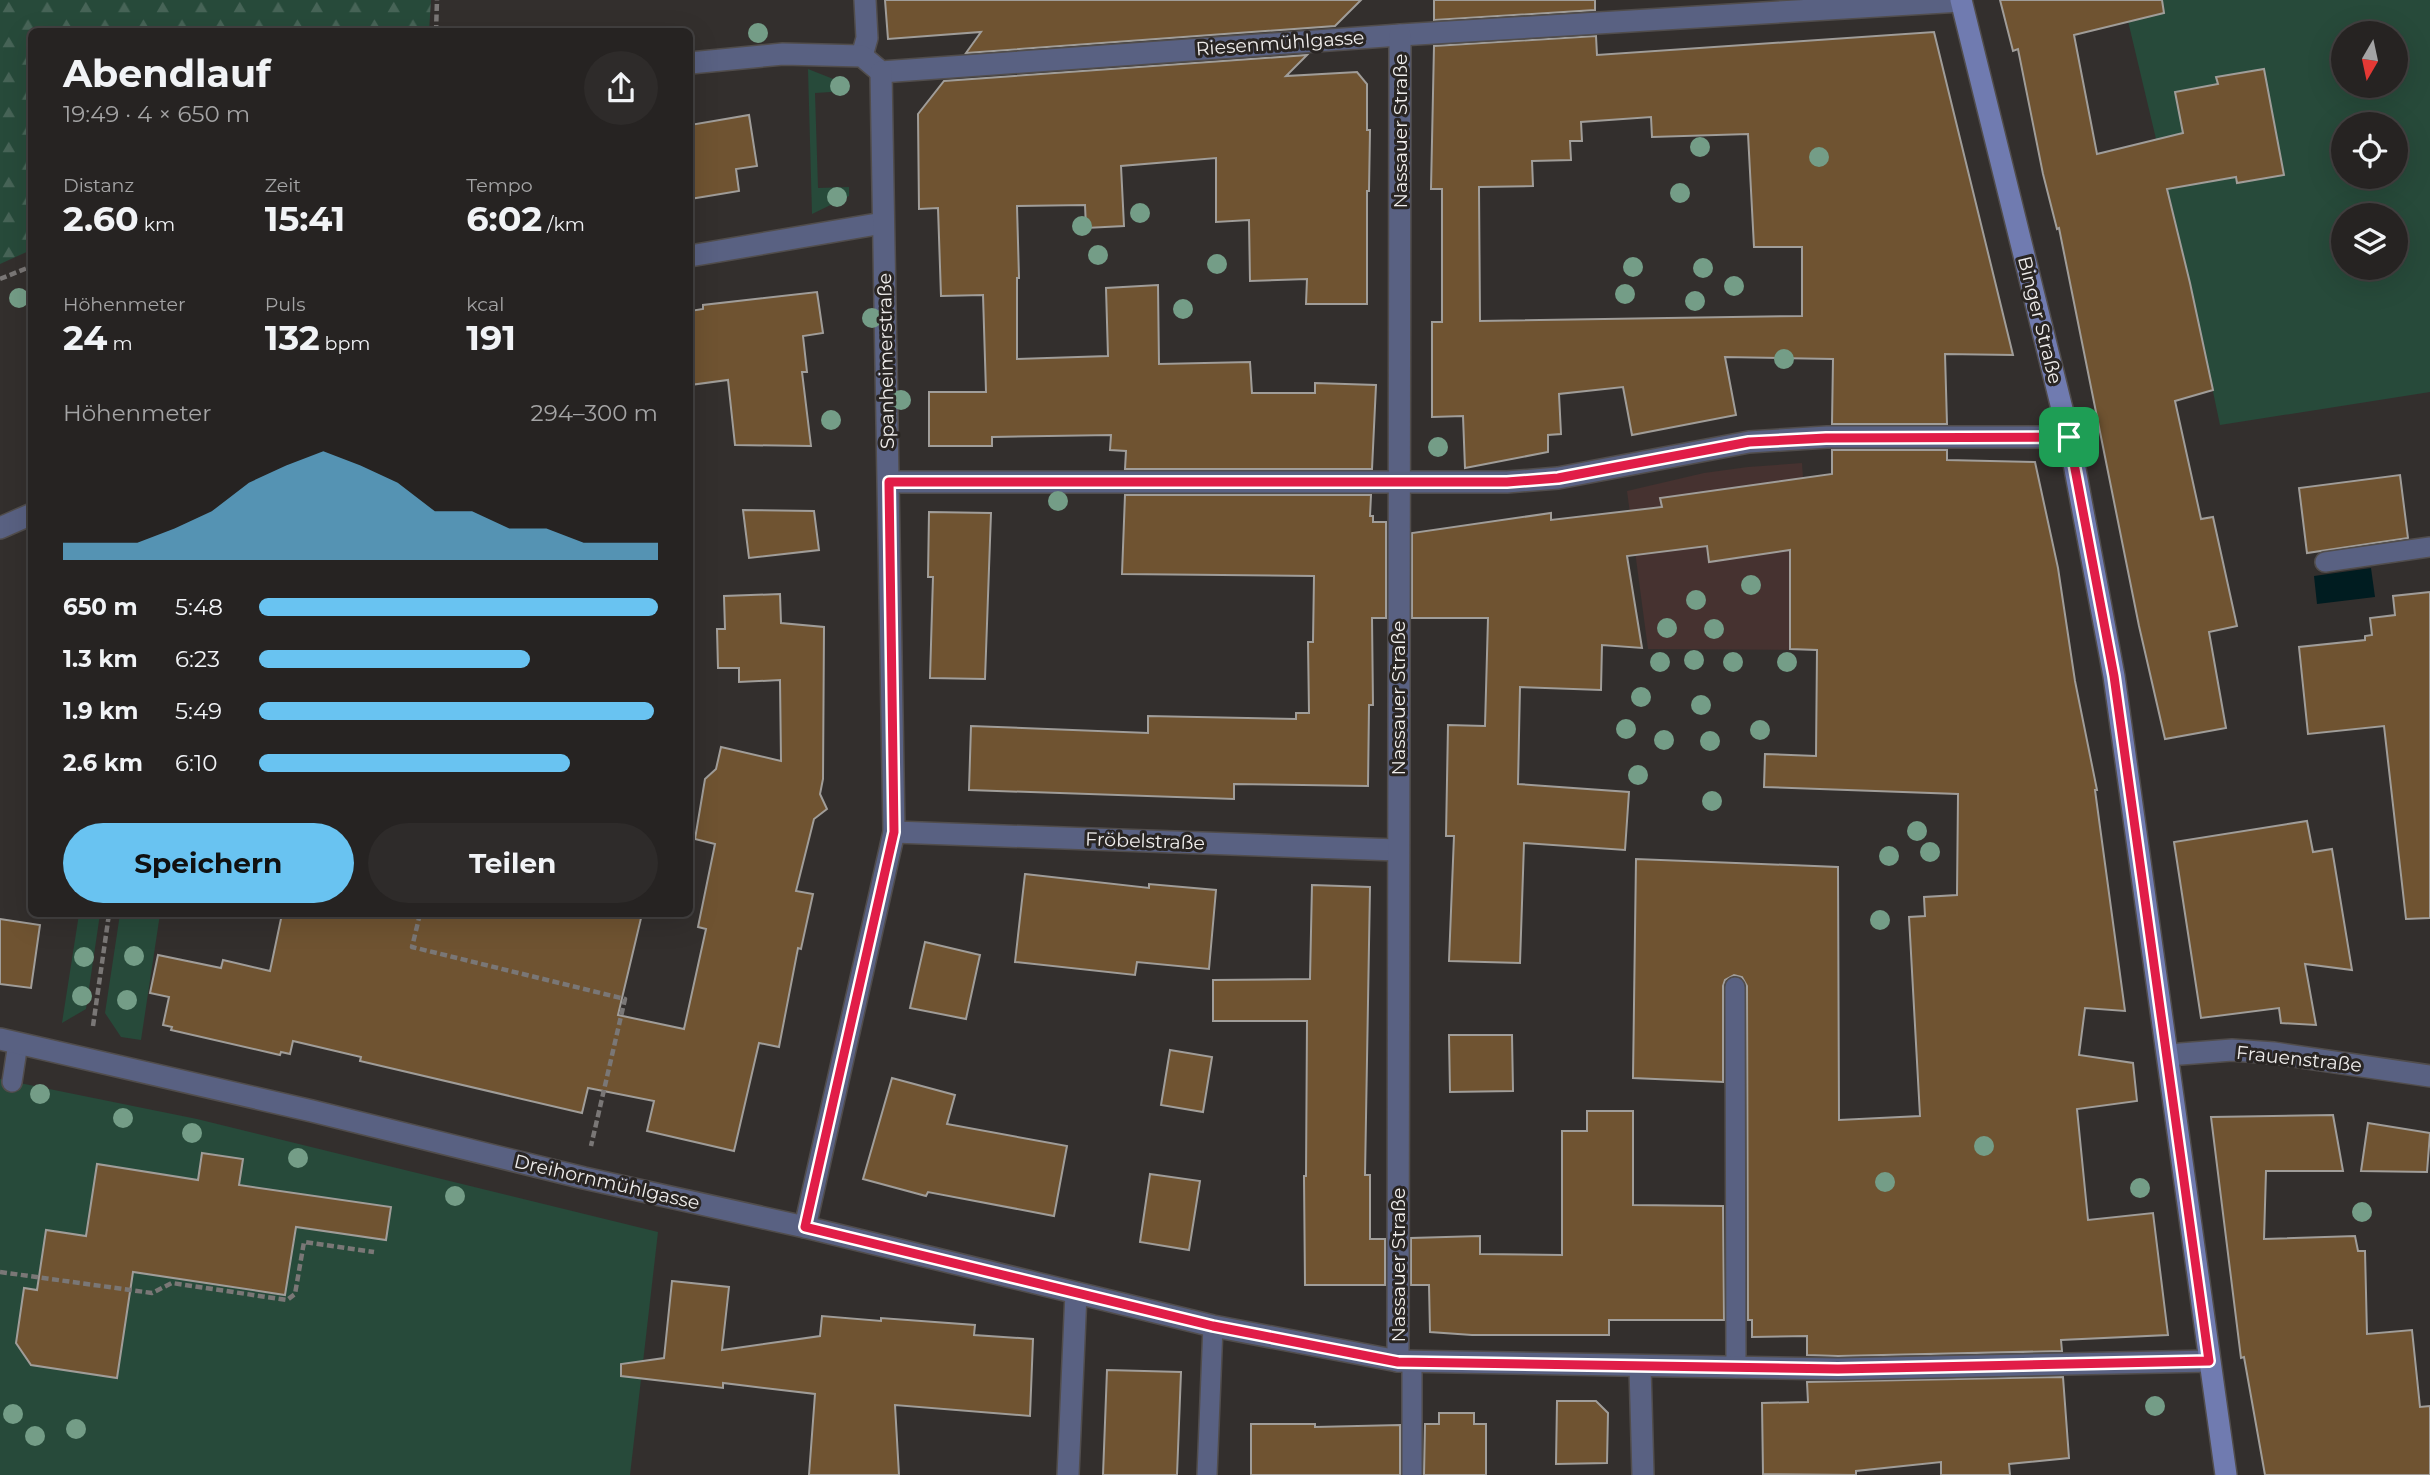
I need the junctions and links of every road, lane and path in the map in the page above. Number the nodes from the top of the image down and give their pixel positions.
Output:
1 (437, 0) edge
2 (865, 0) edge
3 (1961, 0) edge
4 (436, 28) edge
5 (1400, 34) junction
6 (862, 56) junction
7 (693, 63) edge
8 (881, 72) junction
9 (883, 223) junction
10 (693, 255) edge
11 (28, 268) edge
12 (0, 279) edge
13 (2069, 437) junction
14 (889, 482) junction
15 (1398, 483) junction
16 (28, 516) edge
17 (0, 528) edge
18 (2430, 547) edge
19 (2325, 562) dead end
20 (894, 832) junction
21 (1397, 850) junction
22 (109, 917) edge
23 (419, 917) edge
24 (1735, 987) dead end
25 (9, 1041) edge
26 (2168, 1055) junction
27 (88, 1058) junction
28 (2430, 1076) edge
29 (12, 1082) dead end
30 (584, 1178) junction
31 (805, 1227) junction
32 (374, 1252) dead end
33 (0, 1272) edge
34 (1076, 1293) junction
35 (1213, 1326) junction
36 (2209, 1361) junction
37 (1405, 1362) junction
38 (1640, 1367) junction
39 (1736, 1368) junction
40 (1068, 1475) edge
41 (1207, 1475) edge
42 (1412, 1475) edge
43 (1643, 1475) edge
44 (2226, 1475) edge

1 - 4 path
2 - 6 street
3 - 5 street, Riesenmühlgasse
3 - 13 street, Binger Straße
5 - 8 street, Riesenmühlgasse
5 - 15 street, Nassauer Straße
6 - 7 street
6 - 8 street
8 - 9 street, Spanheimerstraße
9 - 10 street
9 - 14 street, Spanheimerstraße
11 - 12 path
13 - 15 street
13 - 26 street, Binger Straße
14 - 15 street
14 - 20 street, Spanheimerstraße
15 - 21 street, Nassauer Straße
16 - 17 street
18 - 19 lane
20 - 21 street, Fröbelstraße
20 - 31 street, Spanheimerstraße
21 - 37 street, Nassauer Straße
22 - 27 path
23 - 30 path
24 - 39 lane
25 - 27 street, Dreihornmühlgasse
25 - 29 lane
26 - 28 street, Frauenstraße
26 - 36 street, Binger Straße
27 - 30 street, Dreihornmühlgasse
30 - 31 street, Dreihornmühlgasse
31 - 34 street, Dreihornmühlgasse
32 - 33 path
34 - 35 street, Dreihornmühlgasse
34 - 40 street
35 - 37 street, Dreihornmühlgasse
35 - 41 lane
36 - 39 street, Dreihornmühlgasse
36 - 44 street, Binger Straße
37 - 38 street, Dreihornmühlgasse
37 - 42 lane
38 - 39 street, Dreihornmühlgasse
38 - 43 street

